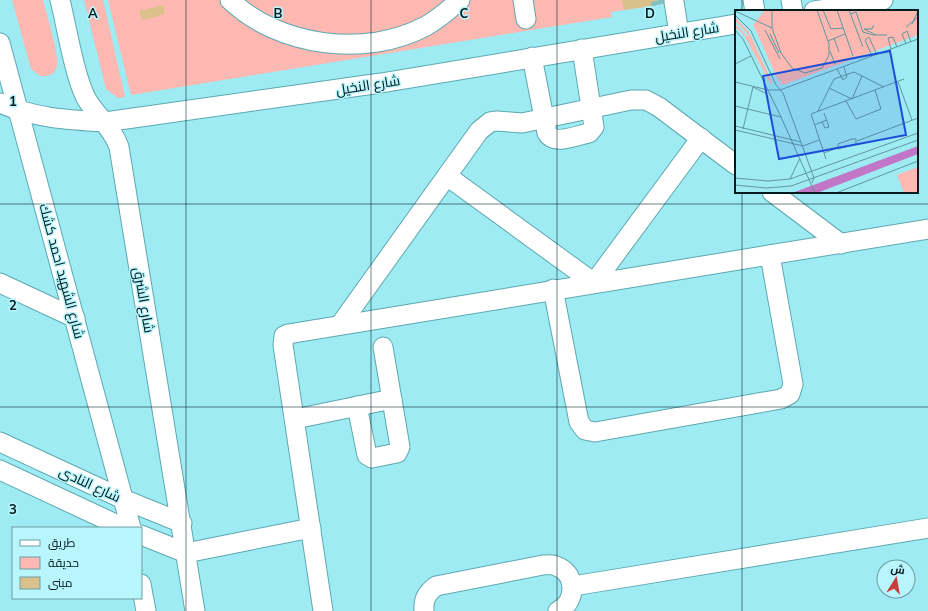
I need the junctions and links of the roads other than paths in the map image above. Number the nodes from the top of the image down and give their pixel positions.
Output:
1 (60, 0) edge
2 (230, 0) edge
3 (460, 0) edge
4 (523, 0) edge
5 (754, 0) edge
6 (791, 0) edge
7 (883, 0) edge
8 (667, 3) dead end
9 (832, 4) edge
10 (755, 10) edge
11 (793, 10) edge
12 (817, 10) edge
13 (526, 18) dead end
14 (735, 24) edge
15 (673, 34) junction
16 (0, 43) edge
17 (582, 49) junction
18 (532, 57) junction
19 (0, 103) edge
20 (592, 108) junction
21 (19, 112) junction
22 (544, 119) junction
23 (105, 122) junction
24 (701, 138) junction
25 (735, 163) edge
26 (447, 176) junction
27 (773, 193) edge
28 (928, 229) edge
29 (841, 244) junction
30 (770, 255) junction
31 (0, 283) edge
32 (594, 283) junction
33 (553, 289) junction
34 (75, 318) junction
35 (340, 324) junction
36 (383, 347) dead end
37 (392, 400) junction
38 (357, 406) junction
39 (294, 419) junction
40 (0, 442) edge
41 (0, 470) edge
42 (123, 499) junction
43 (182, 523) junction
44 (122, 527) edge
45 (131, 527) edge
46 (311, 528) junction
47 (928, 528) edge
48 (142, 535) edge
49 (186, 553) junction
50 (573, 586) junction
51 (142, 589) edge
52 (146, 611) edge
53 (195, 611) edge
54 (323, 611) edge
55 (421, 611) edge
56 (558, 611) edge

1 - 23 street, شارع الشرق
2 - 3 street
4 - 13 street
5 - 10 street
6 - 11 street
7 - 9 street
8 - 15 street
9 - 12 street
14 - 15 street, شارع النخيل
15 - 17 street, شارع النخيل
16 - 21 street, شارع الشهيد احمد كشك
17 - 18 street, شارع النخيل
17 - 20 street
18 - 22 street
18 - 23 street, شارع النخيل
19 - 21 street, شارع النخيل
20 - 22 street
20 - 24 street
21 - 23 street, شارع النخيل
21 - 34 street, شارع الشهيد احمد كشك
22 - 26 street
23 - 43 street, شارع الشرق
24 - 25 street
24 - 32 street
26 - 32 street
26 - 35 street
27 - 29 street
28 - 29 street
29 - 30 street
30 - 32 street
30 - 33 street
31 - 34 street
32 - 33 street
33 - 35 street
34 - 42 street, شارع الشهيد احمد كشك
35 - 39 street
36 - 37 street
37 - 38 street
37 - 38 street
38 - 39 street
39 - 46 street
40 - 42 street, شارع النادى
41 - 44 street, شارع النادى
42 - 43 street, شارع النادى
42 - 45 street
43 - 49 street, شارع الشرق
46 - 49 street
46 - 54 street
47 - 50 street
48 - 49 street
49 - 53 street, شارع الشرق
50 - 55 street
50 - 56 street
51 - 52 street

